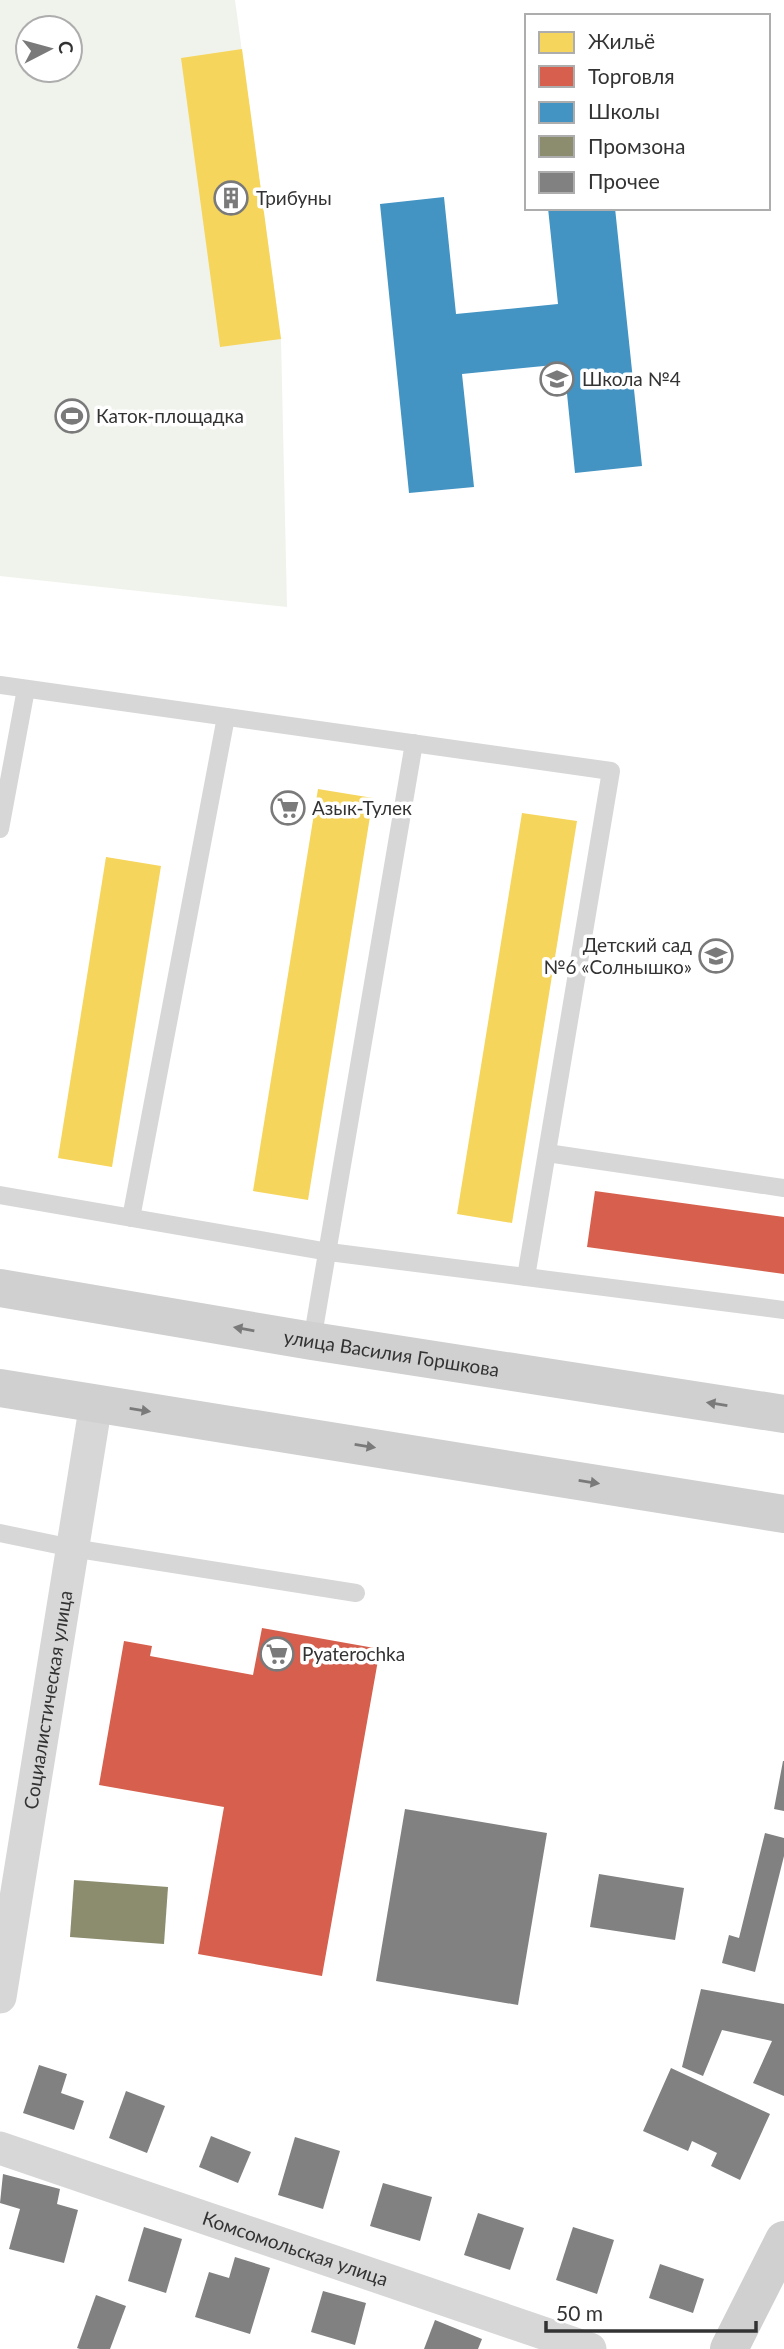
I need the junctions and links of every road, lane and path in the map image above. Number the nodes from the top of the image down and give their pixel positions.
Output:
1 (0, 685) edge
2 (26, 689) junction
3 (226, 717) junction
4 (414, 743) junction
5 (0, 829) edge
6 (547, 1153) junction
7 (784, 1188) edge
8 (0, 1195) edge
9 (131, 1218) junction
10 (329, 1252) junction
11 (526, 1277) junction
12 (0, 1287) edge
13 (784, 1310) edge
14 (312, 1341) junction
15 (0, 1388) edge
16 (96, 1403) junction
17 (784, 1414) edge
18 (784, 1514) edge
19 (0, 1533) edge
20 (72, 1548) junction
21 (356, 1593) dead end
22 (0, 1997) edge
23 (0, 2148) edge
24 (784, 2240) edge
25 (590, 2349) edge
26 (729, 2349) edge

1 - 2 lane
2 - 3 lane
2 - 5 lane
3 - 4 lane
3 - 9 lane
4 - 6 lane
4 - 10 lane
6 - 7 lane
6 - 11 lane
8 - 9 lane
9 - 10 lane
10 - 11 lane
10 - 14 lane
11 - 13 lane
14 -> 12 main road, улица Василия Горшкова
17 -> 14 main road, улица Василия Горшкова
15 - 16 main road
16 -> 18 main road
16 - 20 street, Социалистическая улица
19 - 20 lane
20 - 21 lane
20 - 22 street, Социалистическая улица
23 - 25 street, Комсомольская улица
24 - 26 main road

